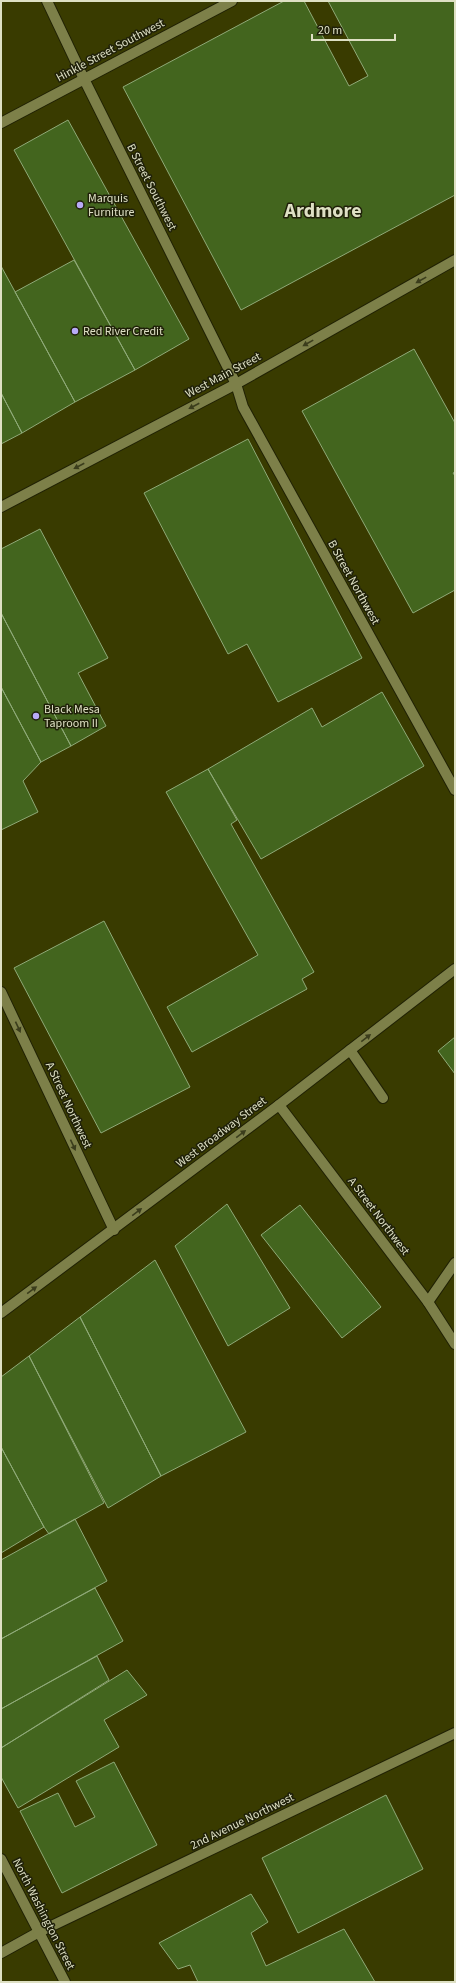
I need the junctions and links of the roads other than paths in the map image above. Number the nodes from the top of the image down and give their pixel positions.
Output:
1 (47, 1) edge
2 (232, 1) edge
3 (84, 79) junction
4 (1, 123) edge
5 (455, 260) edge
6 (236, 384) junction
7 (1, 507) edge
8 (455, 790) edge
9 (455, 969) edge
10 (1, 992) edge
11 (350, 1050) junction
12 (383, 1098) dead end
13 (279, 1105) junction
14 (114, 1230) junction
15 (455, 1263) edge
16 (428, 1302) junction
17 (1, 1313) edge
18 (455, 1344) edge
19 (455, 1733) edge
20 (1, 1859) edge
21 (39, 1932) junction
22 (1, 1953) edge
23 (65, 1982) edge

1 - 3 street, B Street Southwest
2 - 3 street, Hinkle Street Southwest
3 - 4 street, Hinkle Street Southwest
3 - 6 street, B Street Southwest
5 -> 6 street, West Main Street
6 -> 7 street, West Main Street
6 - 8 street, B Street Northwest
11 -> 9 street, West Broadway Street
10 -> 14 street, A Street Northwest
11 - 12 street
11 - 13 street, West Broadway Street
14 -> 13 street, West Broadway Street
13 - 16 street, A Street Northwest
17 -> 14 street, West Broadway Street
15 - 16 street
16 - 18 street, A Street Northwest
19 - 21 street, 2nd Avenue Northwest
20 - 21 street, North Washington Street
21 - 22 street, 2nd Avenue Northwest
21 - 23 street, North Washington Street

